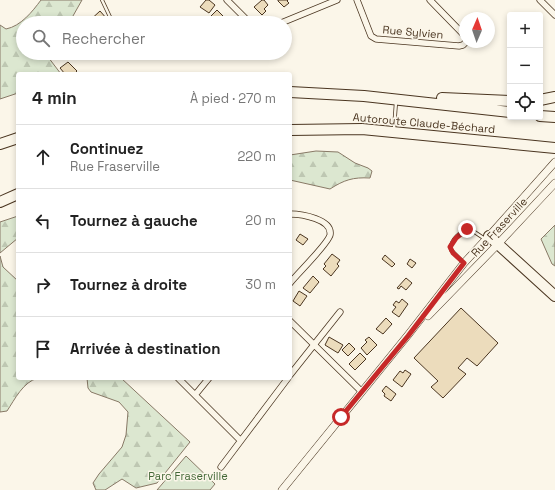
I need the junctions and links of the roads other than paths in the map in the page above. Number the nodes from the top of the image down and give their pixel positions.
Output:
1 (102, 0) edge
2 (227, 0) edge
3 (337, 0) edge
4 (357, 0) edge
5 (430, 0) edge
6 (540, 0) edge
7 (555, 15) edge
8 (110, 16) edge
9 (243, 16) edge
10 (292, 18) edge
11 (459, 30) edge
12 (459, 46) edge
13 (294, 92) edge
14 (555, 98) edge
15 (396, 99) junction
16 (543, 100) edge
17 (507, 101) edge
18 (507, 112) edge
19 (543, 116) edge
20 (555, 117) edge
21 (292, 130) edge
22 (394, 131) junction
23 (16, 139) edge
24 (0, 144) edge
25 (555, 149) edge
26 (555, 162) edge
27 (555, 183) edge
28 (16, 195) edge
29 (0, 202) edge
30 (292, 214) edge
31 (487, 238) junction
32 (498, 244) junction
33 (464, 263) junction
34 (292, 281) edge
35 (555, 296) edge
36 (340, 312) dead end
37 (292, 323) edge
38 (408, 336) junction
39 (313, 345) junction
40 (292, 372) edge
41 (180, 380) edge
42 (207, 380) edge
43 (286, 380) edge
44 (361, 391) junction
45 (194, 394) junction
46 (240, 440) junction
47 (221, 467) dead end
48 (282, 490) edge

1 - 8 lane
2 - 9 street
3 - 10 street
4 - 12 street, Rue Sylvien
5 - 11 street, Rue Sylvien
6 - 7 street
13 - 15 highway, Autoroute Claude-Béchard
13 - 17 highway
14 - 16 highway
15 - 18 highway, Autoroute Claude-Béchard
15 - 22 lane
19 - 20 highway
21 - 22 highway, Autoroute Claude-Béchard
22 - 25 highway, Autoroute Claude-Béchard
23 - 24 highway
26 - 31 street, Rue Fraserville
27 - 32 street, Rue Fraserville
28 - 29 highway
30 - 34 street
31 - 32 highway
31 - 33 street, Rue Fraserville
31 - 33 lane
32 - 35 highway
32 - 38 street, Rue Fraserville
33 - 38 street, Rue Fraserville
36 - 39 street
37 - 39 street
38 - 44 street, Rue Fraserville
39 - 40 street
39 - 44 street
41 - 45 street
42 - 45 street
43 - 46 street
44 - 48 street, Rue Fraserville
45 - 46 street
46 - 47 street

